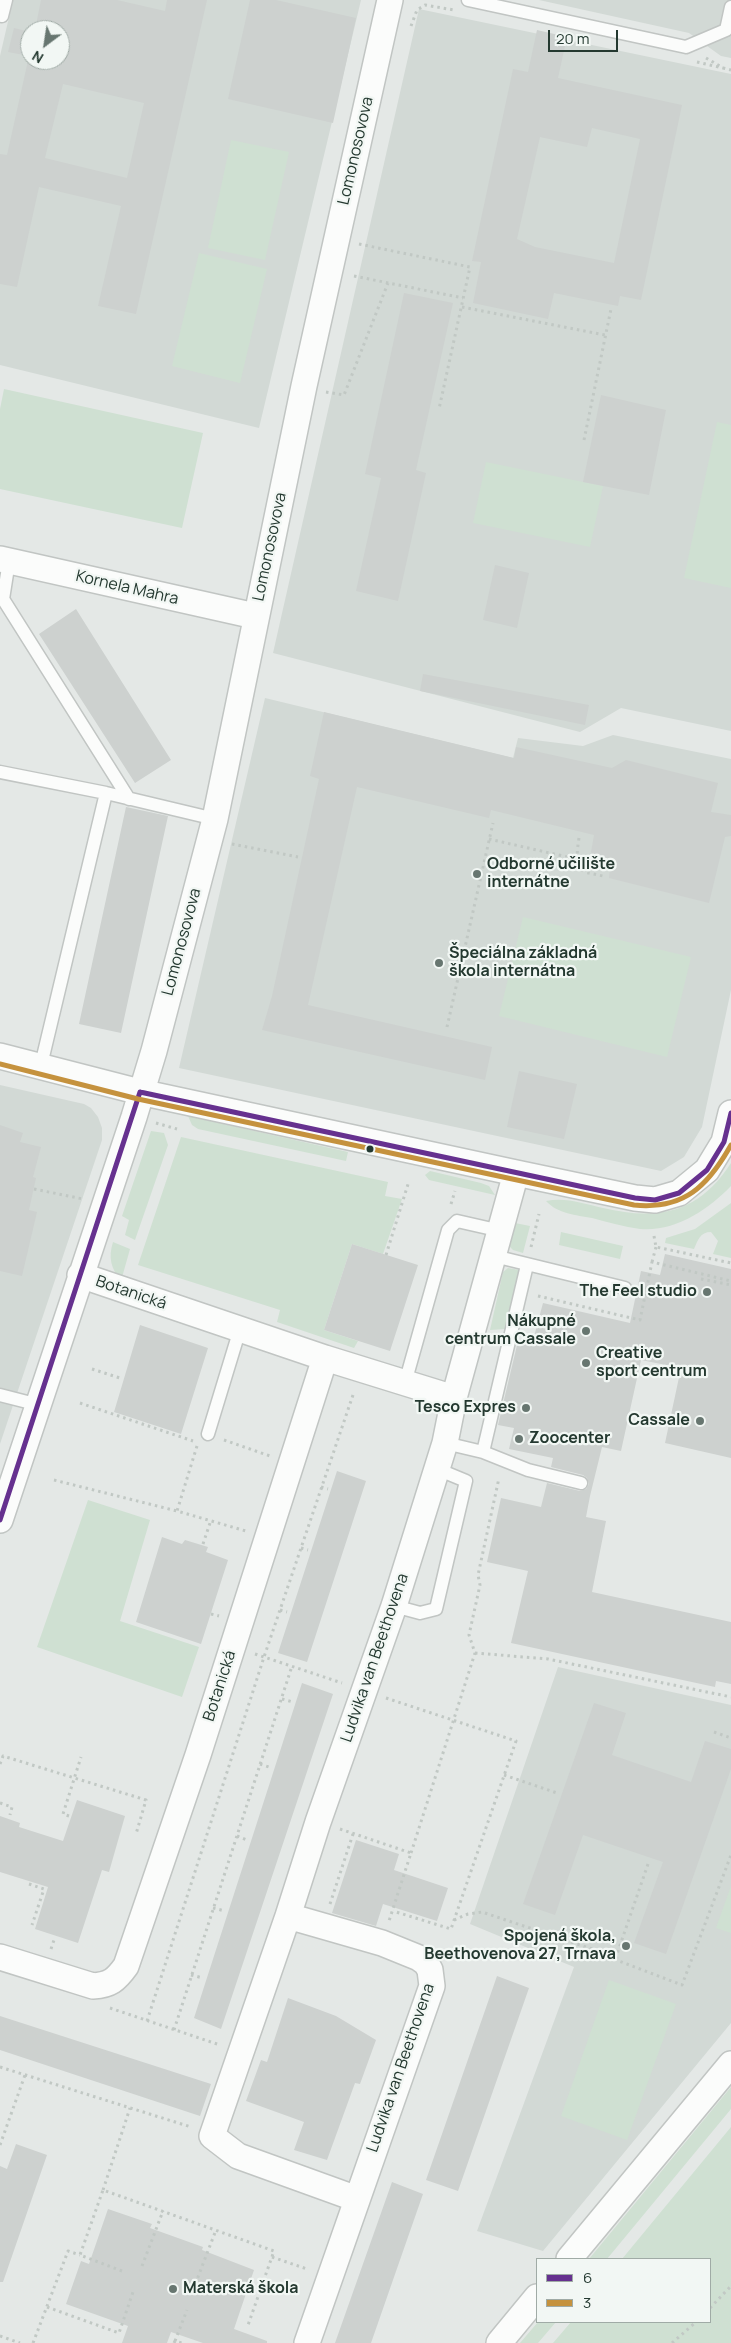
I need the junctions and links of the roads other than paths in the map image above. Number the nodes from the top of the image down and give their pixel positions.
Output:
1 (6, 0) edge
2 (390, 0) edge
3 (466, 6) edge
4 (731, 7) edge
5 (0, 16) edge
6 (4, 560) edge
7 (255, 616) junction
8 (0, 772) edge
9 (106, 793) junction
10 (130, 799) junction
11 (215, 819) junction
12 (0, 1056) edge
13 (41, 1065) junction
14 (140, 1092) junction
15 (731, 1112) edge
16 (516, 1173) junction
17 (501, 1231) junction
18 (494, 1256) junction
19 (527, 1265) junction
20 (80, 1275) junction
21 (625, 1288) dead end
22 (240, 1329) junction
23 (325, 1358) junction
24 (404, 1383) junction
25 (0, 1395) edge
26 (454, 1398) junction
27 (39, 1405) junction
28 (208, 1434) road end
29 (445, 1442) junction
30 (483, 1452) junction
31 (437, 1469) junction
32 (581, 1483) dead end
33 (0, 1520) edge
34 (394, 1606) junction
35 (288, 1916) junction
36 (0, 1957) edge
37 (731, 2064) edge
38 (357, 2199) junction
39 (569, 2258) edge
40 (536, 2298) edge
41 (307, 2343) edge
42 (499, 2343) edge

1 - 5 lane
2 - 7 street, Lomonosovova
3 - 4 lane
6 - 7 street, Kornela Mahra
6 - 10 lane
7 - 11 street, Lomonosovova
8 - 9 lane
9 - 10 lane
9 - 13 lane
10 - 11 lane
11 - 14 street, Lomonosovova
12 - 13 street
13 - 14 street
14 - 16 street
14 - 20 street, Botanická
15 - 16 street
16 - 17 street, Ludvika van Beethovena
17 - 18 street, Ludvika van Beethovena
17 - 24 lane
18 - 19 lane
18 - 26 street, Ludvika van Beethovena
19 - 21 lane
19 - 30 lane
20 - 22 street, Botanická
20 - 27 street, Botanická
22 - 23 street, Botanická
22 - 28 lane
23 - 24 street
23 - 36 street, Botanická
24 - 26 street
25 - 27 lane
26 - 29 street, Ludvika van Beethovena
27 - 33 street, Botanická
29 - 30 lane
29 - 31 street, Ludvika van Beethovena
30 - 32 lane
31 - 34 street, Ludvika van Beethovena
31 - 34 lane
34 - 35 street, Ludvika van Beethovena
35 - 38 street, Ludvika van Beethovena
35 - 38 street, Ludvika van Beethovena
37 - 39 street
38 - 41 street, Ludvika van Beethovena
40 - 42 street

